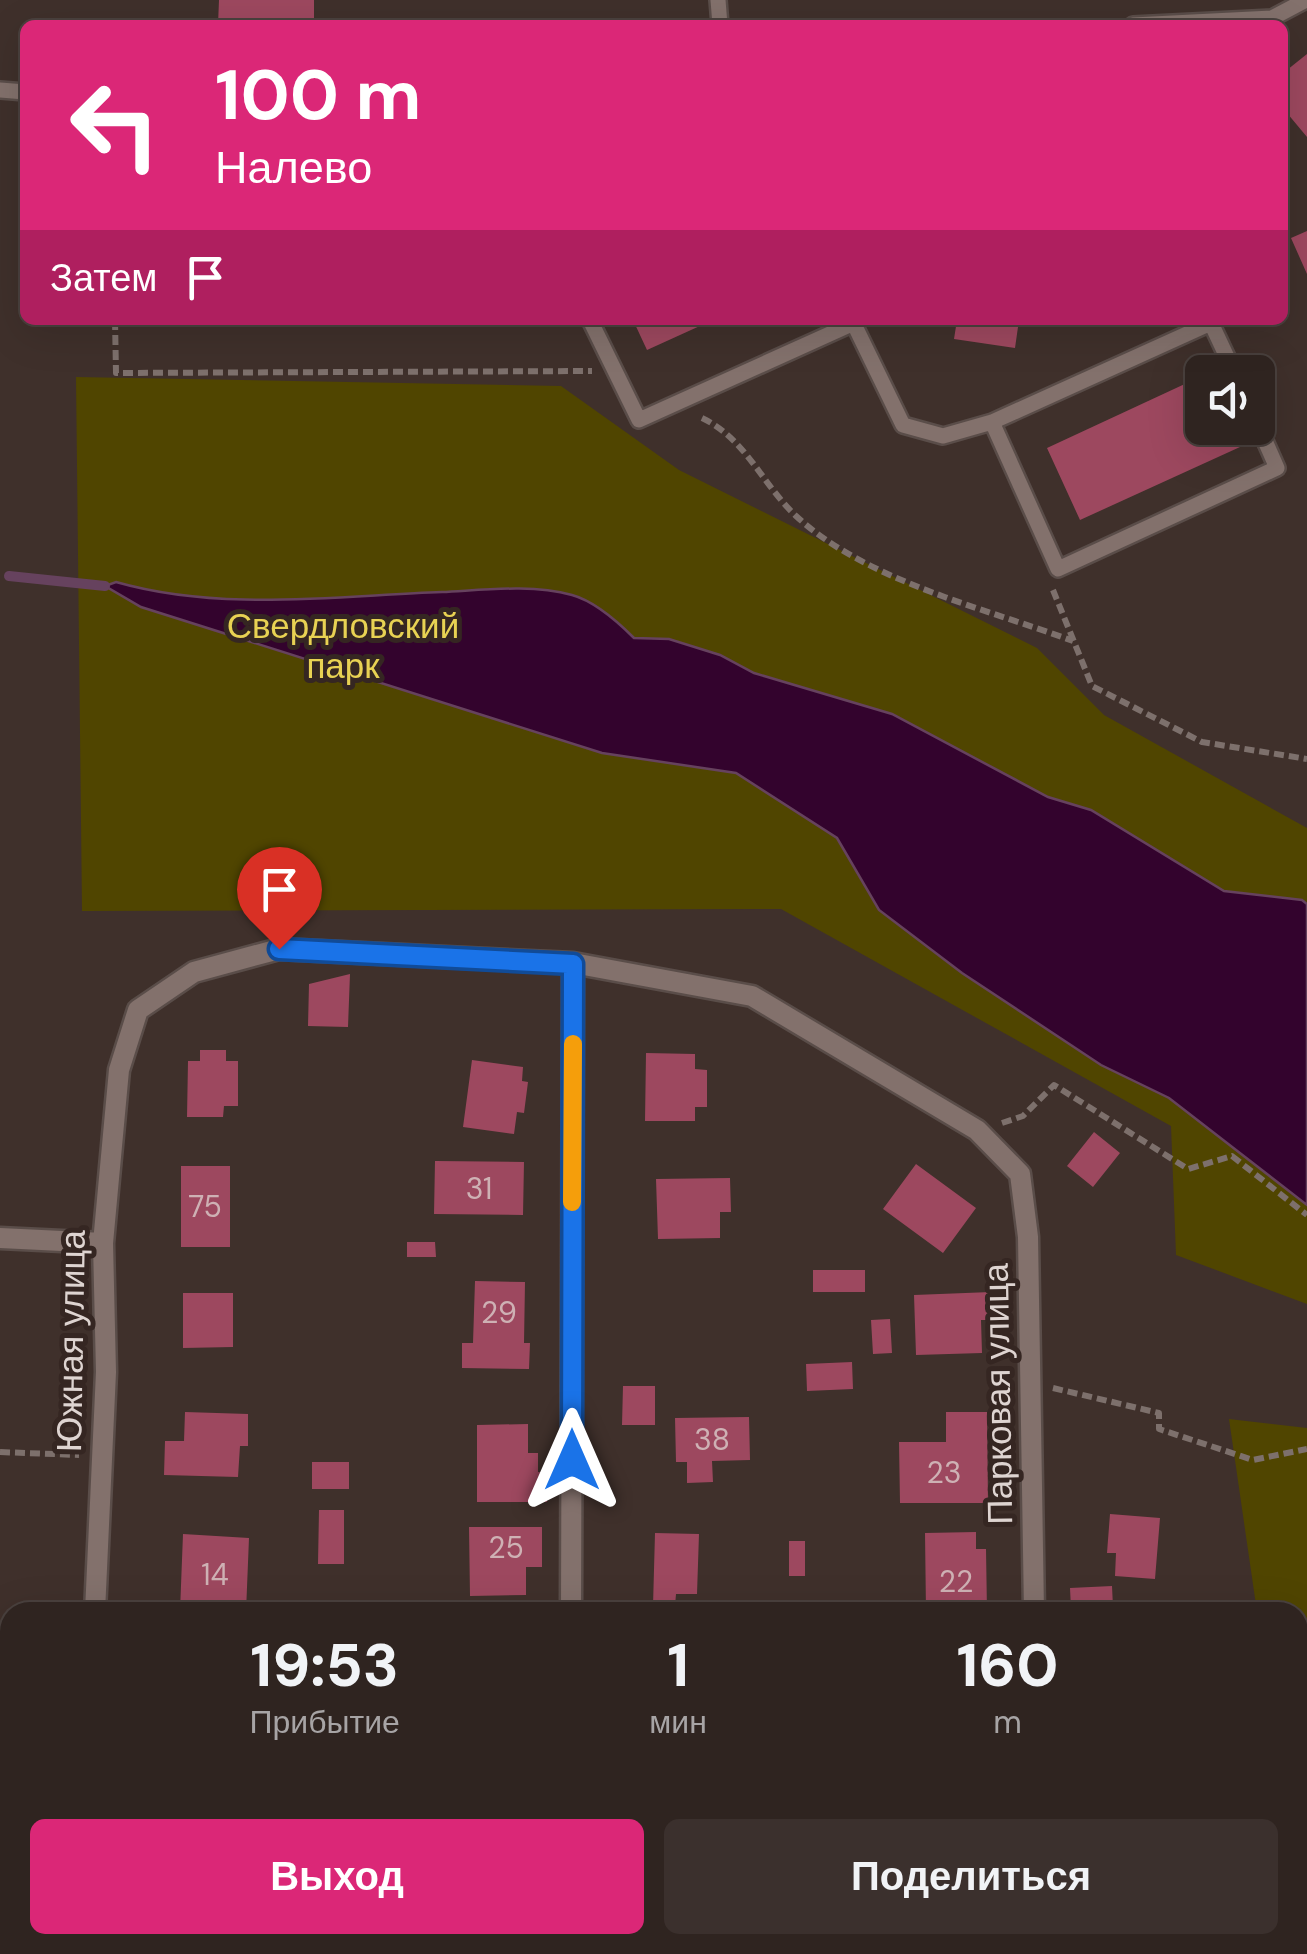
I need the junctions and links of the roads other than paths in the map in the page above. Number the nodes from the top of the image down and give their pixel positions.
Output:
1 (1306, 0) edge
2 (1232, 20) edge
3 (592, 325) edge
4 (846, 325) edge
5 (854, 325) edge
6 (1207, 325) edge
7 (1212, 325) edge
8 (1226, 355) edge
9 (992, 422) junction
10 (1267, 445) edge
11 (573, 964) junction
12 (1020, 1174) joint
13 (0, 1238) edge
14 (103, 1243) junction
15 (95, 1602) edge
16 (572, 1602) edge
17 (1034, 1602) edge

1 - 2 lane
3 - 4 lane
5 - 9 lane
6 - 9 lane
7 - 8 lane
9 - 10 lane
11 - 12 street, Южная улица
11 - 14 street, Южная улица
11 - 16 street
12 - 17 street, Парковая улица
13 - 14 street
14 - 15 street, Южная улица

